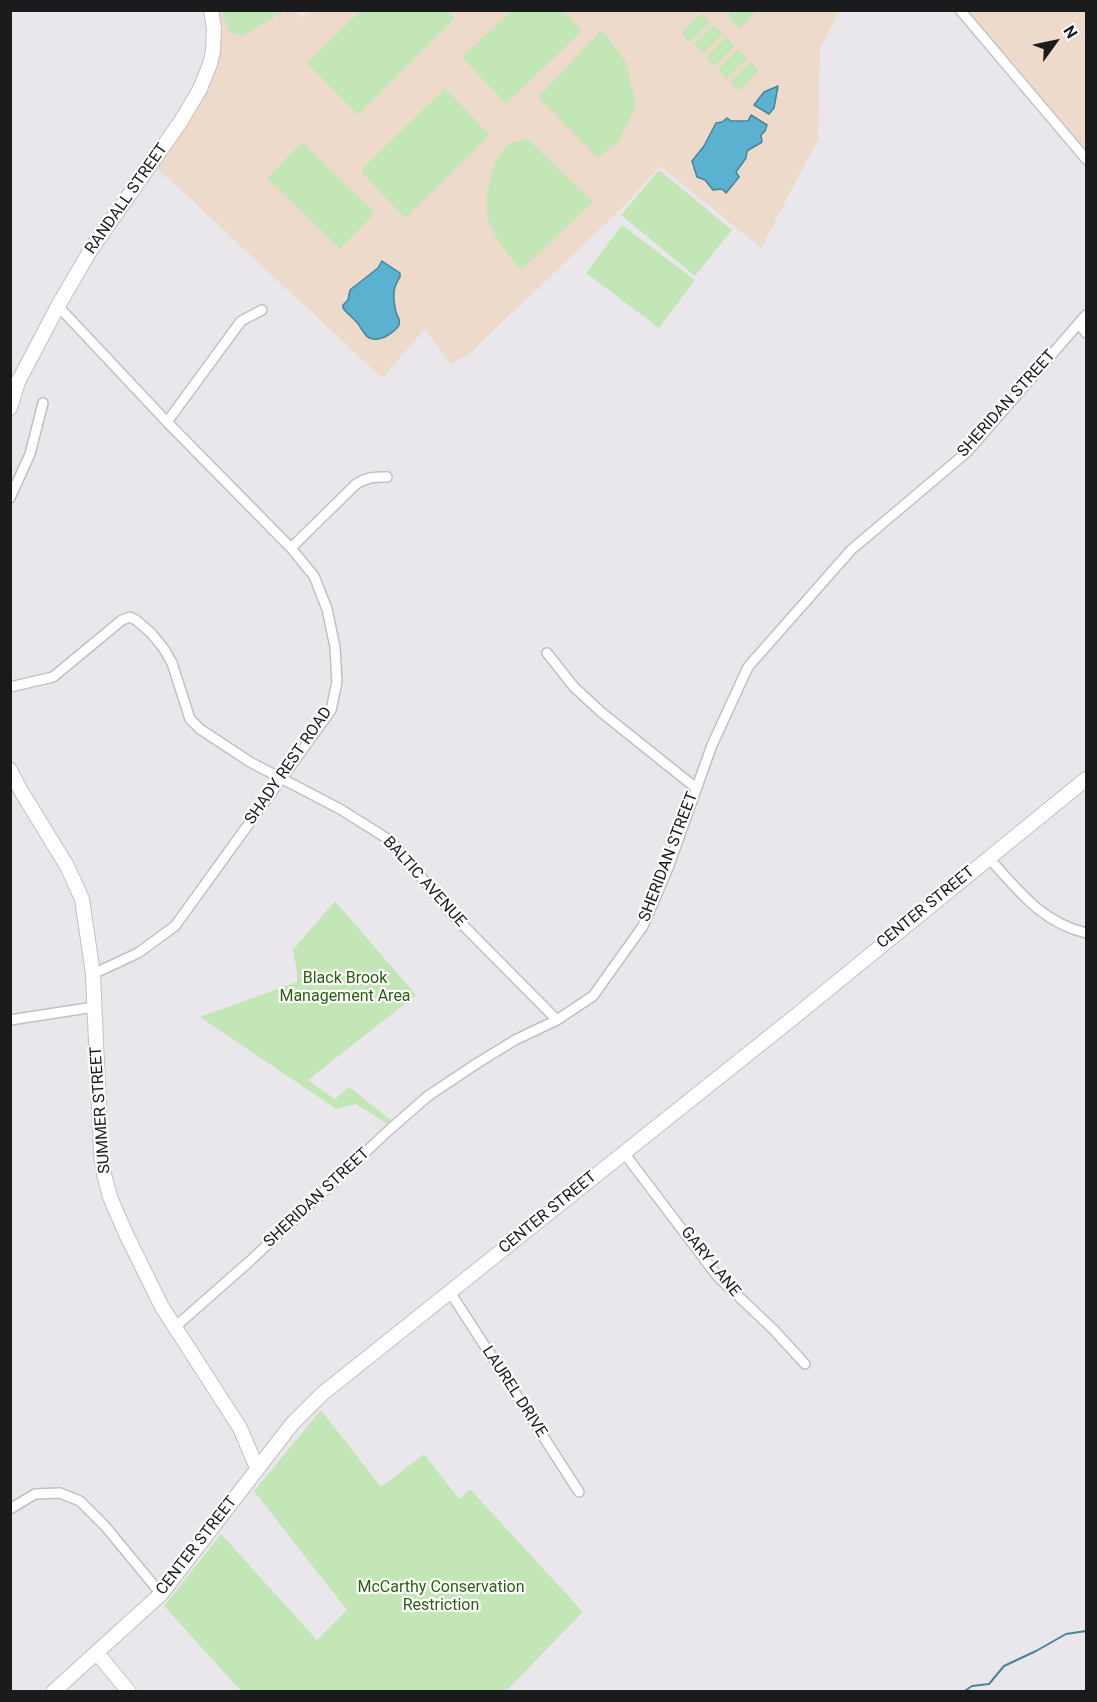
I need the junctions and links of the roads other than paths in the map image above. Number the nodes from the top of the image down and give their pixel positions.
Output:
1 (212, 10) edge
2 (960, 10) edge
3 (1086, 159) edge
4 (58, 306) junction
5 (262, 310) dead end
6 (1086, 315) edge
7 (1079, 324) junction
8 (1086, 333) edge
9 (14, 379) edge
10 (43, 402) dead end
11 (10, 408) edge
12 (166, 422) junction
13 (387, 477) dead end
14 (10, 498) edge
15 (291, 548) junction
16 (547, 653) dead end
17 (10, 687) edge
18 (10, 770) edge
19 (281, 779) junction
20 (1086, 779) edge
21 (696, 788) junction
22 (16, 793) edge
23 (988, 857) junction
24 (1086, 933) edge
25 (93, 974) junction
26 (94, 1007) junction
27 (10, 1020) edge
28 (557, 1020) junction
29 (624, 1153) junction
30 (450, 1292) junction
31 (175, 1327) junction
32 (805, 1364) dead end
33 (257, 1468) junction
34 (579, 1492) dead end
35 (10, 1509) edge
36 (161, 1594) junction
37 (97, 1653) junction
38 (53, 1692) edge
39 (129, 1692) edge

1 - 4 main road, RANDALL STREET
2 - 3 street
4 - 9 main road, RANDALL STREET
4 - 12 street, SHADY REST ROAD
5 - 12 street
6 - 7 street, SHERIDAN STREET
7 - 8 street
7 - 21 street, SHERIDAN STREET
9 - 11 main road
10 - 14 street
12 - 15 street, SHADY REST ROAD
13 - 15 street
15 - 19 street, SHADY REST ROAD
16 - 21 street
17 - 19 street, BALTIC AVENUE
18 - 22 main road, SUMMER STREET
19 - 25 street, SHADY REST ROAD
19 - 28 street, BALTIC AVENUE
20 - 23 main road, CENTER STREET
21 - 28 street, SHERIDAN STREET
22 - 25 main road, SUMMER STREET
23 - 24 street
23 - 29 main road, CENTER STREET
25 - 26 main road, SUMMER STREET
26 - 27 street
26 - 31 main road, SUMMER STREET
28 - 31 street, SHERIDAN STREET
29 - 30 main road, CENTER STREET
29 - 32 street, GARY LANE
30 - 33 main road, CENTER STREET
30 - 34 street, LAUREL DRIVE
31 - 33 main road, SUMMER STREET
33 - 36 main road, CENTER STREET
35 - 36 street
36 - 37 main road, CENTER STREET
37 - 38 main road, CENTER STREET
37 - 39 main road

